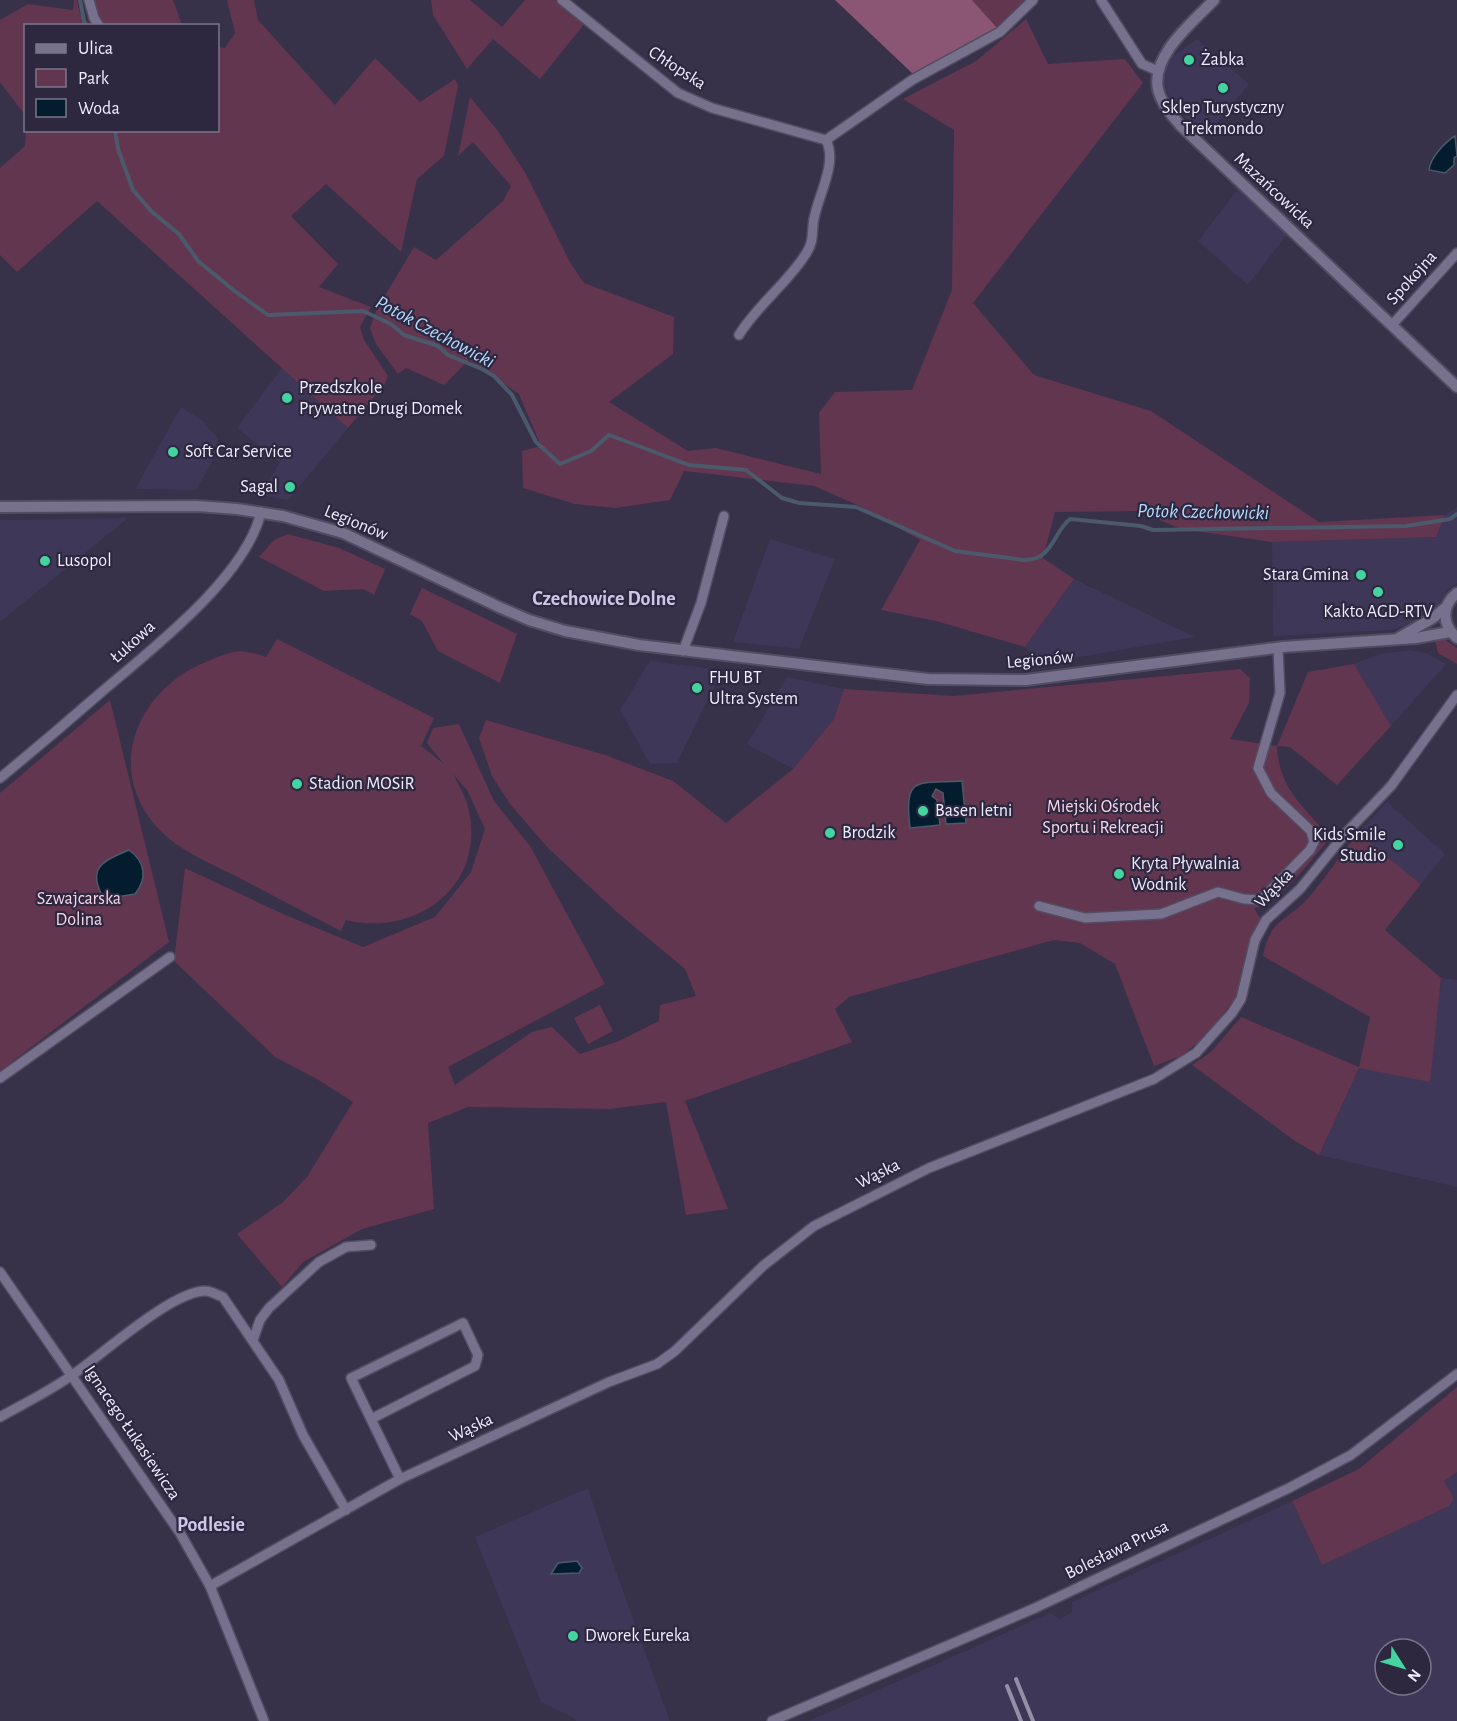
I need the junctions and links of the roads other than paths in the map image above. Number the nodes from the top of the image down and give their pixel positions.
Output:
1 (90, 0) edge
2 (562, 0) edge
3 (1033, 0) edge
4 (1101, 0) edge
5 (1214, 0) edge
6 (98, 24) edge
7 (1158, 71) junction
8 (826, 140) junction
9 (1457, 253) edge
10 (1392, 325) junction
11 (739, 334) dead end
12 (1457, 387) edge
13 (0, 507) edge
14 (261, 512) junction
15 (724, 516) dead end
16 (1457, 593) edge
17 (1446, 607) junction
18 (1454, 635) edge
19 (1399, 637) junction
20 (1278, 648) junction
21 (683, 651) junction
22 (1457, 695) edge
23 (1, 777) edge
24 (1261, 900) junction
25 (1039, 906) dead end
26 (1270, 916) junction
27 (170, 957) dead end
28 (0, 1078) edge
29 (371, 1245) dead end
30 (0, 1272) edge
31 (253, 1340) junction
32 (1457, 1374) edge
33 (73, 1375) junction
34 (0, 1417) edge
35 (371, 1419) junction
36 (400, 1479) junction
37 (346, 1510) junction
38 (210, 1586) junction
39 (264, 1721) edge
40 (772, 1721) edge

1 - 6 street
2 - 8 street, Chłopska
3 - 8 street
4 - 7 street
5 - 7 street
7 - 10 street, Mazańcowicka
8 - 11 street
9 - 10 street, Spokojna
10 - 12 street, Mazańcowicka
13 - 14 street, Legionów
14 - 21 street, Legionów
14 - 23 street, Łukowa
15 - 21 street
16 - 17 street, Legionów
17 - 18 street
17 - 19 street, Legionów
18 - 19 street, Legionów
19 - 20 street, Legionów
20 - 21 street, Legionów
20 - 24 street
22 - 26 street, Wąska
24 - 25 street
24 - 26 street
26 - 36 street, Wąska
27 - 28 street
29 - 31 street
30 - 33 street, Ignacego Łukasiewicza
31 - 33 street
31 - 37 street
32 - 40 street, Bolesława Prusa
33 - 34 street
33 - 38 street, Ignacego Łukasiewicza
35 - 35 street
35 - 36 street
36 - 37 street, Wąska
37 - 38 street, Wąska
38 - 39 street, Ignacego Łukasiewicza

